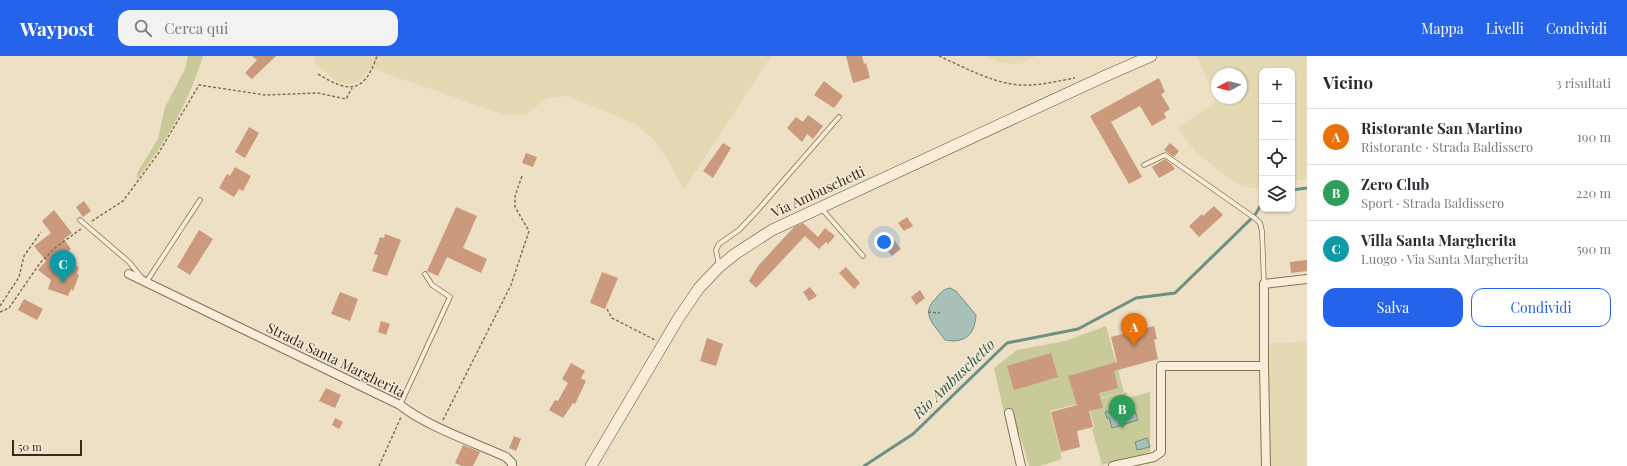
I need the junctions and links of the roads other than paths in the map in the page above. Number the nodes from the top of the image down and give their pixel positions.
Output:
1 (1152, 56) edge
2 (839, 117) dead end
3 (1144, 165) dead end
4 (200, 200) dead end
5 (820, 208) junction
6 (80, 220) dead end
7 (863, 256) dead end
8 (719, 266) junction
9 (129, 274) dead end
10 (425, 274) dead end
11 (1307, 279) edge
12 (145, 280) junction
13 (1264, 284) junction
14 (1264, 366) junction
15 (400, 405) junction
16 (1009, 413) dead end
17 (512, 466) edge
18 (591, 466) edge
19 (1022, 466) edge
20 (1113, 466) edge
21 (1266, 466) edge

1 - 5 street, Via Ambuschetti
2 - 8 lane
3 - 13 lane
4 - 12 lane
5 - 7 lane
5 - 8 street, Via Ambuschetti
6 - 12 lane
8 - 18 street, Via Ambuschetti
9 - 12 street, Strada Santa Margherita
10 - 15 lane
11 - 13 street
12 - 15 street, Strada Santa Margherita
13 - 14 street
14 - 20 street
14 - 21 street
15 - 17 street, Strada Santa Margherita
16 - 19 street

